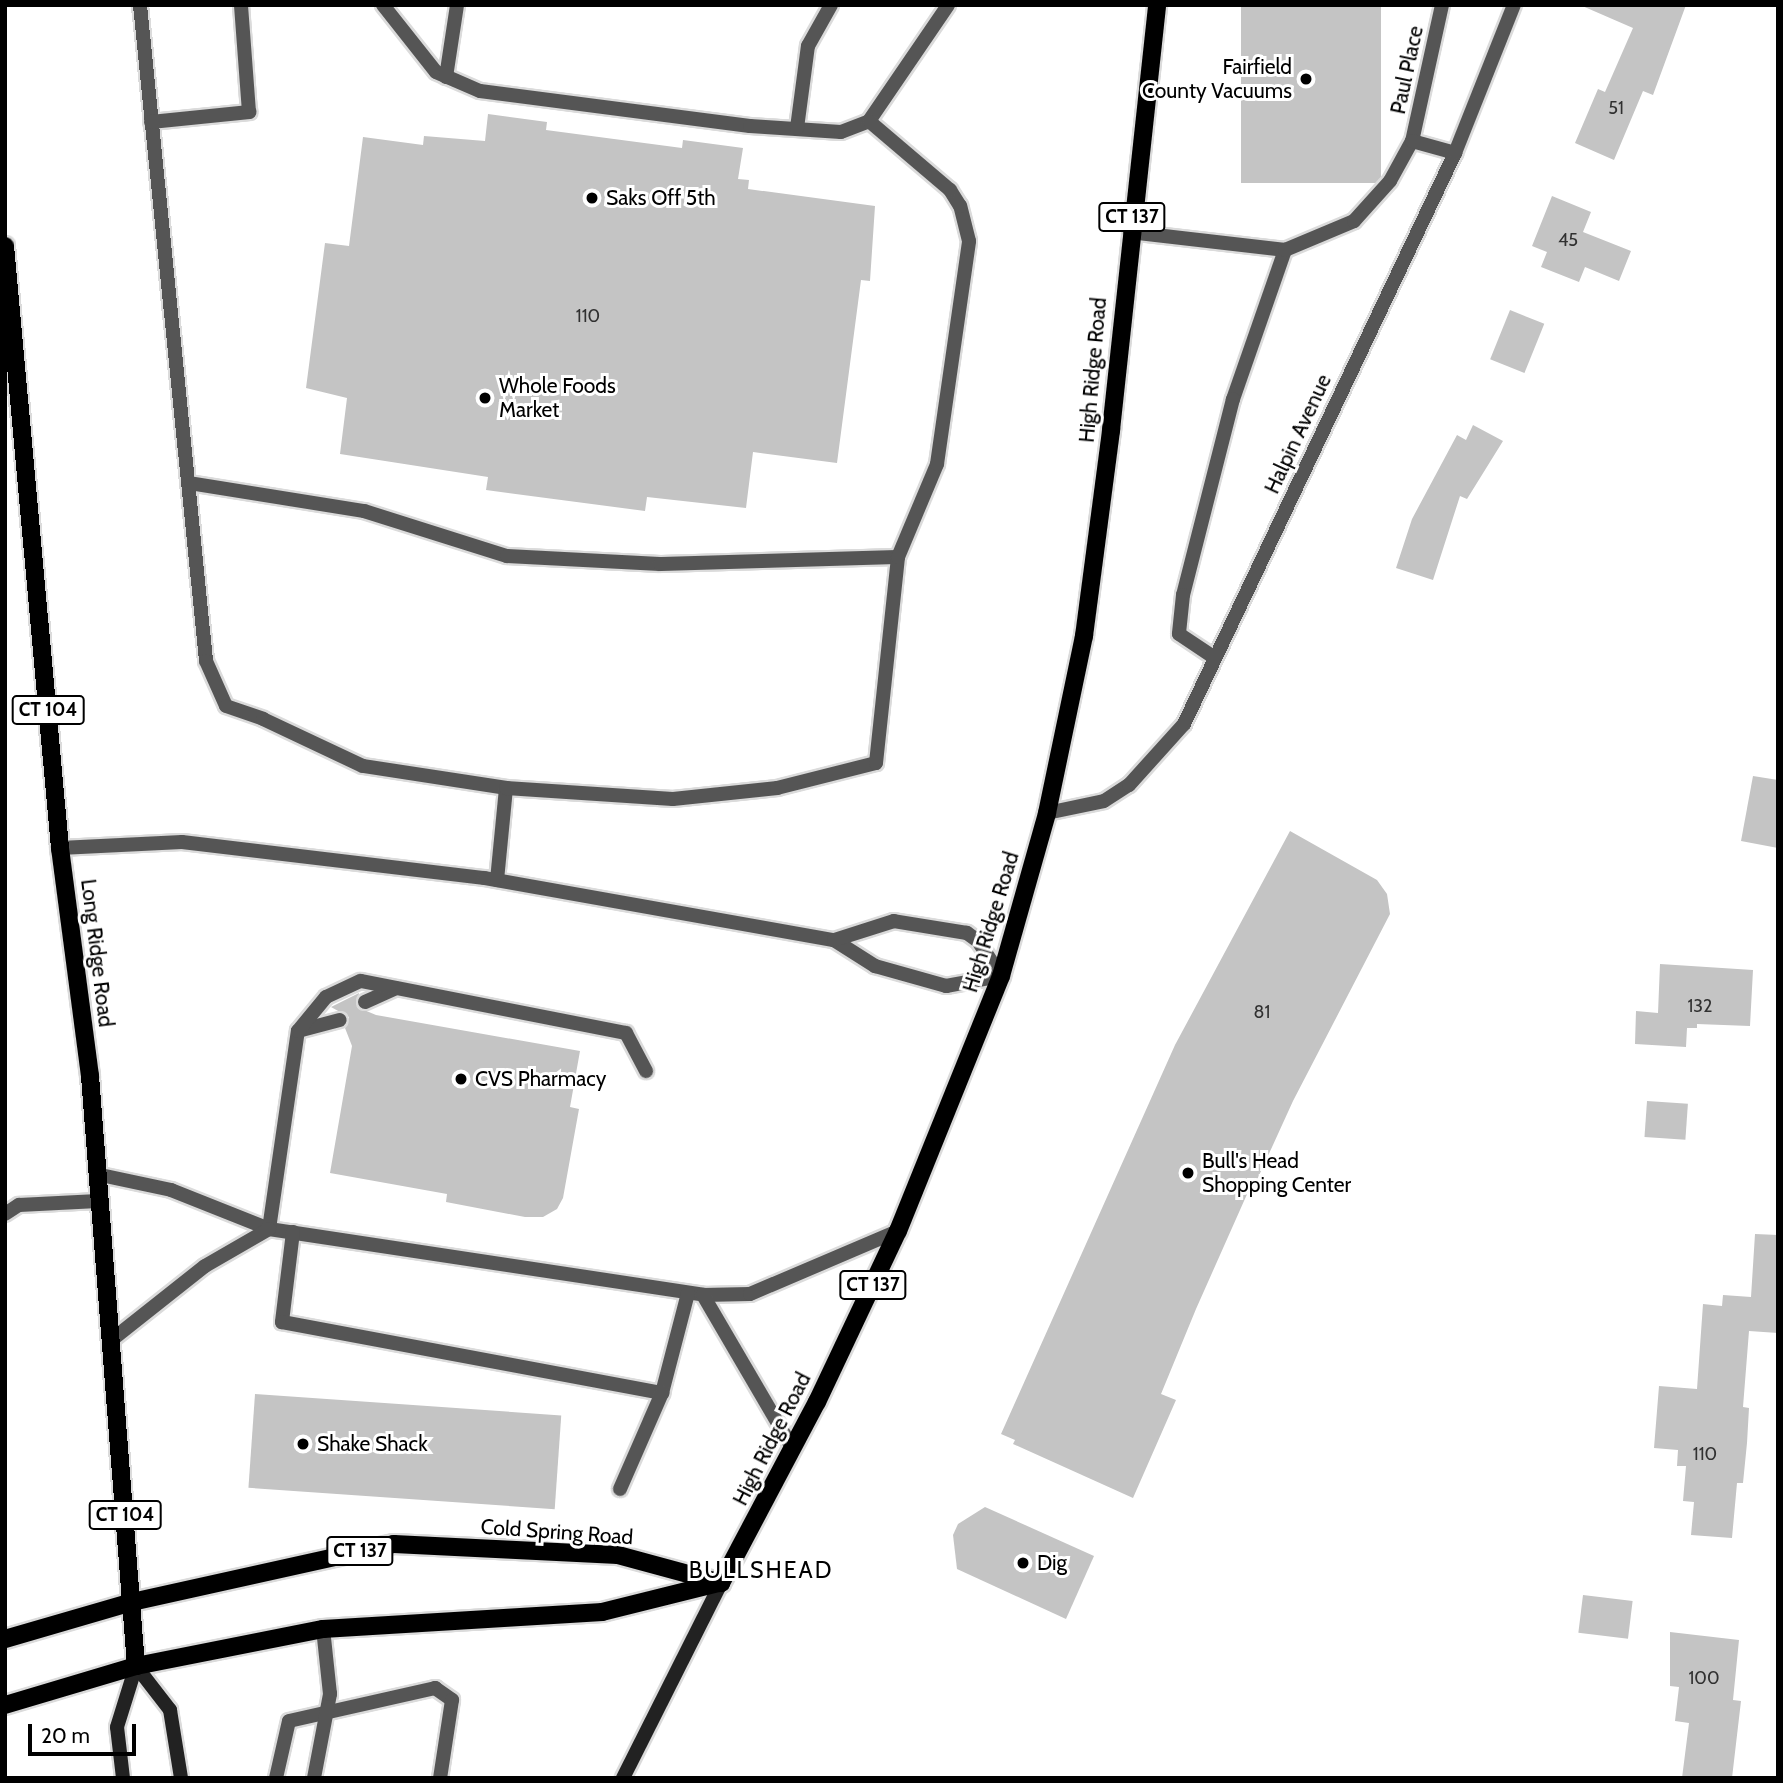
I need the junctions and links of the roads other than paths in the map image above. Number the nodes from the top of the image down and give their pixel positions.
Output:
1 (140, 5) edge
2 (241, 5) edge
3 (383, 5) edge
4 (457, 5) edge
5 (831, 5) edge
6 (948, 5) edge
7 (1157, 5) edge
8 (1441, 5) edge
9 (1514, 5) edge
10 (446, 77) junction
11 (869, 121) junction
12 (151, 122) junction
13 (797, 128) junction
14 (1412, 141) junction
15 (1455, 153) junction
16 (1130, 232) junction
17 (5, 246) edge
18 (1285, 250) junction
19 (189, 483) junction
20 (898, 557) junction
21 (1215, 658) junction
22 (506, 788) junction
23 (1047, 813) junction
24 (60, 848) junction
25 (497, 880) junction
26 (834, 940) junction
27 (1001, 976) junction
28 (396, 988) junction
29 (365, 1002) dead end
30 (340, 1020) dead end
31 (298, 1031) junction
32 (646, 1071) dead end
33 (96, 1174) junction
34 (98, 1201) junction
35 (5, 1214) edge
36 (269, 1228) junction
37 (898, 1231) junction
38 (293, 1232) junction
39 (688, 1293) junction
40 (703, 1295) junction
41 (110, 1342) junction
42 (662, 1393) junction
43 (793, 1449) junction
44 (620, 1489) dead end
45 (721, 1583) junction
46 (132, 1602) junction
47 (323, 1629) junction
48 (5, 1639) edge
49 (136, 1666) junction
50 (5, 1705) edge
51 (329, 1709) junction
52 (123, 1778) edge
53 (181, 1778) edge
54 (276, 1778) edge
55 (314, 1778) edge
56 (440, 1778) edge
57 (623, 1778) edge

1 - 12 street
2 - 12 street
3 - 10 street
4 - 10 street
5 - 13 street
6 - 11 street
7 - 16 main road, High Ridge Road / CT 137
8 - 14 street, Paul Place
9 - 15 street, Halpin Avenue
10 - 13 street
11 - 13 street
11 - 20 street
12 - 19 street
14 - 15 street, Paul Place
14 - 18 street
15 - 21 street, Halpin Avenue
16 - 18 street
16 - 23 main road, High Ridge Road / CT 137
17 - 24 main road, Long Ridge Road / CT 104
18 - 21 street
19 - 20 street
19 - 22 street
20 - 22 street
21 - 23 street, Halpin Avenue
22 - 25 street
23 - 27 main road, High Ridge Road / CT 137
24 - 25 street
24 - 33 main road, Long Ridge Road / CT 104
25 - 26 street
26 - 27 street
26 - 27 street
27 - 37 main road, High Ridge Road / CT 137
28 - 29 street
28 - 31 street
28 - 32 street
30 - 31 street
31 - 36 street
33 - 34 main road, Long Ridge Road / CT 104
33 - 36 street
34 - 35 street
34 - 41 main road, Long Ridge Road / CT 104
36 - 38 street
36 - 41 street
37 - 40 street
37 - 43 main road, High Ridge Road / CT 137
38 - 39 street
38 - 42 street
39 - 40 street
39 - 42 street
40 - 43 street
41 - 46 main road, Long Ridge Road / CT 104
42 - 44 street
43 - 45 main road, High Ridge Road / CT 137
45 - 46 main road, Cold Spring Road / CT 137
45 - 47 main road
45 - 57 main road, High Ridge Road
46 - 48 main road, Cold Spring Road / CT 137
46 - 49 main road, Long Ridge Road / CT 104
47 - 49 main road
47 - 51 street
49 - 50 main road
49 - 52 main road, Long Ridge Road
49 - 53 main road
51 - 54 street
51 - 55 street
51 - 56 street

